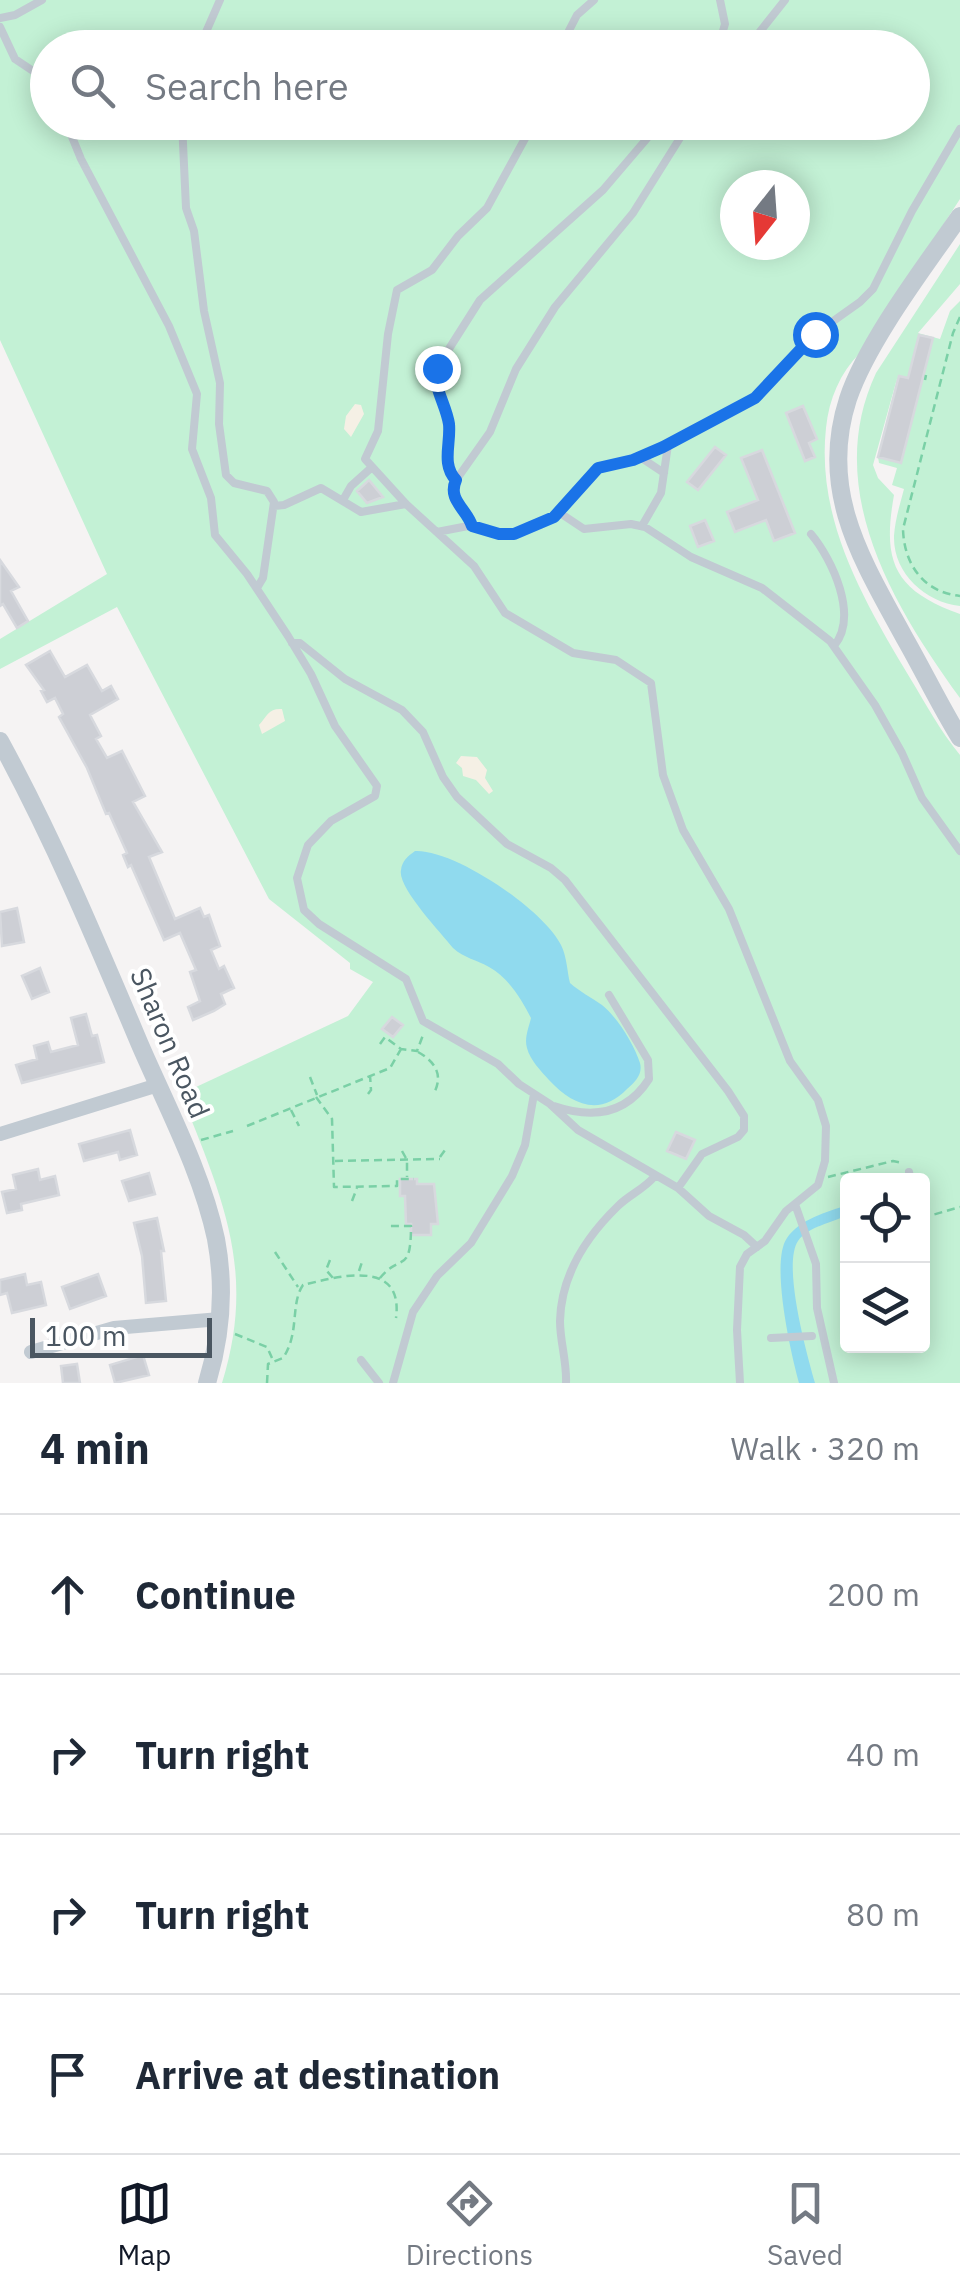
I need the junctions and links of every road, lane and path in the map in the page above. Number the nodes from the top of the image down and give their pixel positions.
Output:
1 (42, 0) edge
2 (220, 0) edge
3 (594, 0) edge
4 (720, 0) edge
5 (784, 0) edge
6 (0, 18) edge
7 (0, 27) edge
8 (207, 30) edge
9 (569, 30) edge
10 (722, 30) edge
11 (761, 30) edge
12 (30, 69) edge
13 (960, 128) edge
14 (73, 140) edge
15 (183, 140) edge
16 (524, 140) edge
17 (645, 140) edge
18 (676, 140) edge
19 (960, 216) edge
20 (960, 317) edge
21 (668, 445) junction
22 (640, 457) junction
23 (371, 468) junction
24 (664, 473) junction
25 (456, 480) junction
26 (343, 500) junction
27 (406, 504) junction
28 (274, 506) junction
29 (560, 513) junction
30 (472, 526) junction
31 (642, 526) junction
32 (437, 532) junction
33 (810, 534) dead end
34 (256, 588) junction
35 (960, 596) edge
36 (292, 643) junction
37 (834, 646) junction
38 (940, 700) junction
39 (960, 725) edge
40 (960, 738) edge
41 (0, 741) edge
42 (960, 850) edge
43 (610, 995) dead end
44 (427, 1024) junction
45 (380, 1044) dead end
46 (401, 1049) junction
47 (417, 1051) junction
48 (370, 1074) junction
49 (310, 1076) dead end
50 (158, 1085) junction
51 (438, 1088) junction
52 (444, 1092) dead end
53 (434, 1093) dead end
54 (376, 1094) dead end
55 (534, 1094) junction
56 (317, 1096) junction
57 (553, 1106) junction
58 (290, 1108) junction
59 (247, 1126) dead end
60 (300, 1126) dead end
61 (333, 1126) junction
62 (342, 1126) dead end
63 (234, 1131) dead end
64 (0, 1134) edge
65 (184, 1146) junction
66 (445, 1150) dead end
67 (378, 1151) dead end
68 (402, 1151) dead end
69 (411, 1151) dead end
70 (435, 1151) dead end
71 (333, 1152) junction
72 (369, 1152) dead end
73 (327, 1153) dead end
74 (440, 1159) junction
75 (374, 1160) junction
76 (406, 1160) junction
77 (334, 1162) junction
78 (849, 1173) edge
79 (908, 1173) edge
80 (840, 1175) edge
81 (822, 1176) junction
82 (654, 1177) junction
83 (407, 1179) junction
84 (414, 1179) dead end
85 (357, 1186) junction
86 (678, 1188) junction
87 (357, 1194) junction
88 (352, 1201) dead end
89 (362, 1202) dead end
90 (960, 1207) edge
91 (796, 1208) junction
92 (930, 1216) edge
93 (390, 1226) dead end
94 (757, 1247) junction
95 (275, 1252) dead end
96 (363, 1259) dead end
97 (330, 1260) dead end
98 (354, 1260) dead end
99 (321, 1261) dead end
100 (359, 1264) junction
101 (326, 1265) junction
102 (359, 1274) junction
103 (333, 1278) junction
104 (379, 1280) junction
105 (300, 1288) junction
106 (396, 1318) dead end
107 (219, 1325) junction
108 (812, 1336) dead end
109 (771, 1338) dead end
110 (31, 1352) dead end
111 (272, 1360) junction
112 (361, 1360) dead end
113 (206, 1383) edge
114 (266, 1383) edge
115 (379, 1383) edge
116 (393, 1383) edge
117 (566, 1383) edge
118 (740, 1383) edge
119 (834, 1383) edge

1 - 6 lane
2 - 8 lane
3 - 9 lane
4 - 10 lane
5 - 11 lane
7 - 12 lane
13 - 21 lane
14 - 34 lane
15 - 28 lane
16 - 23 lane
17 - 25 lane
18 - 25 lane
19 - 38 street
20 - 35 path
21 - 22 lane
21 - 24 lane
22 - 24 lane
22 - 29 lane
23 - 26 lane
23 - 27 lane
24 - 31 lane
25 - 30 lane
26 - 27 lane
26 - 28 lane
27 - 32 lane
28 - 34 lane
29 - 30 lane
29 - 31 lane
30 - 32 lane
31 - 37 lane
32 - 81 lane
33 - 37 lane
34 - 36 lane
36 - 44 lane
36 - 86 lane
37 - 42 lane
38 - 39 street
38 - 40 street
41 - 50 street, Sharon Road
43 - 57 lane
44 - 47 path
44 - 55 lane
45 - 46 path
46 - 47 path
46 - 48 path
47 - 51 path
48 - 54 path
48 - 56 path
49 - 56 path
50 - 64 street
50 - 65 street, Sharon Road
51 - 52 path
51 - 53 path
55 - 57 lane
55 - 116 lane
56 - 58 path
56 - 61 path
57 - 82 lane
58 - 59 path
58 - 60 path
61 - 62 path
61 - 71 path
63 - 65 path
65 - 107 street, Sharon Road
66 - 74 path
67 - 75 path
68 - 76 path
69 - 76 path
70 - 74 path
71 - 73 path
71 - 77 path
72 - 75 path
74 - 76 path
75 - 76 path
75 - 77 path
76 - 83 path
77 - 85 path
78 - 79 path
80 - 81 path
81 - 91 lane
82 - 86 lane
82 - 117 lane
83 - 84 path
83 - 85 path
85 - 87 path
86 - 94 lane
87 - 88 path
87 - 89 path
90 - 92 path
91 - 94 lane
91 - 119 lane
93 - 104 path
94 - 118 lane
95 - 105 path
96 - 100 path
97 - 101 path
98 - 100 path
99 - 101 path
100 - 102 path
101 - 103 path
102 - 103 path
102 - 104 path
103 - 105 path
104 - 106 path
105 - 111 path
107 - 110 street
107 - 111 path
107 - 113 street, Sharon Road
108 - 109 lane
111 - 114 path
112 - 115 lane

